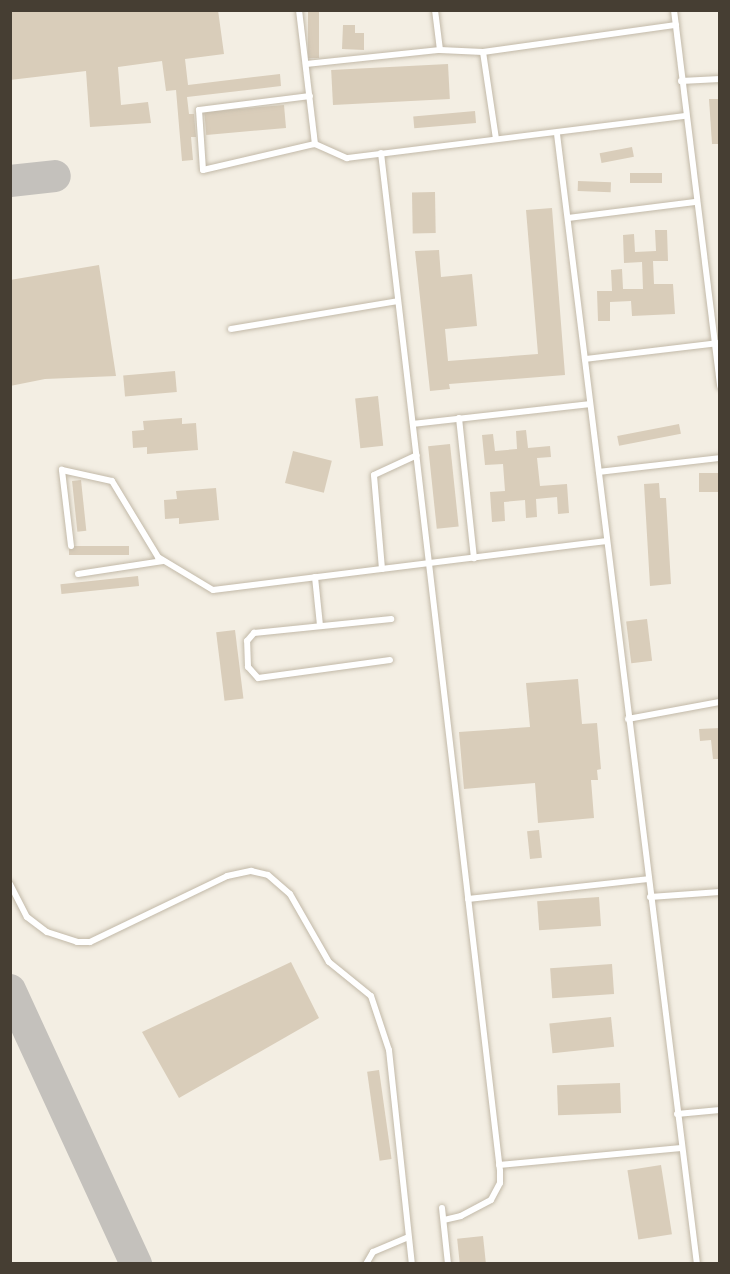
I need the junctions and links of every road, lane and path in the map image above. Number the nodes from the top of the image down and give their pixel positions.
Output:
1 (299, 10) edge
2 (435, 10) edge
3 (674, 10) edge
4 (676, 25) junction
5 (440, 50) junction
6 (483, 52) junction
7 (306, 64) junction
8 (720, 80) edge
9 (681, 81) junction
10 (310, 96) junction
11 (684, 116) junction
12 (557, 134) junction
13 (496, 139) junction
14 (315, 144) junction
15 (381, 153) junction
16 (696, 202) junction
17 (568, 218) junction
18 (399, 301) junction
19 (231, 329) dead end
20 (717, 343) edge
21 (585, 359) junction
22 (720, 386) edge
23 (590, 404) junction
24 (459, 418) junction
25 (413, 424) junction
26 (417, 455) junction
27 (720, 458) edge
28 (598, 472) junction
29 (607, 542) junction
30 (70, 546) dead end
31 (474, 558) junction
32 (164, 561) junction
33 (429, 563) junction
34 (382, 569) junction
35 (78, 574) dead end
36 (315, 577) junction
37 (392, 619) dead end
38 (320, 625) junction
39 (390, 660) dead end
40 (720, 702) edge
41 (628, 719) junction
42 (648, 879) junction
43 (10, 884) edge
44 (720, 892) edge
45 (650, 897) junction
46 (468, 899) junction
47 (720, 1110) edge
48 (677, 1114) junction
49 (681, 1148) junction
50 (499, 1165) junction
51 (442, 1208) dead end
52 (444, 1220) junction
53 (408, 1237) junction
54 (366, 1263) edge
55 (412, 1263) edge
56 (448, 1263) edge
57 (697, 1263) edge

1 - 7 lane
2 - 5 lane
3 - 4 lane
4 - 6 lane
4 - 9 lane
5 - 6 lane
5 - 7 lane
6 - 13 lane
7 - 10 lane
8 - 9 lane
9 - 11 lane
10 - 14 lane
10 - 14 lane
11 - 12 lane
11 - 16 lane
12 - 13 lane
12 - 17 lane
13 - 15 lane
14 - 15 lane
15 - 18 lane
16 - 17 lane
16 - 20 lane
17 - 21 lane
18 - 19 lane
18 - 25 lane
20 - 21 lane
20 - 22 lane
21 - 23 lane
23 - 24 lane
23 - 28 lane
24 - 25 lane
24 - 31 lane
25 - 26 lane
26 - 33 lane
26 - 34 lane
27 - 28 lane
28 - 29 lane
29 - 31 lane
29 - 41 lane
30 - 32 lane
31 - 33 lane
32 - 35 lane
32 - 36 lane
33 - 34 lane
33 - 46 lane
34 - 36 lane
36 - 38 lane
37 - 38 lane
38 - 39 lane
40 - 41 lane
41 - 42 lane
42 - 45 lane
42 - 46 lane
43 - 53 lane
44 - 45 lane
45 - 48 lane
46 - 50 lane
47 - 48 lane
48 - 49 lane
49 - 50 lane
49 - 57 lane
50 - 52 lane
51 - 52 lane
52 - 56 lane
53 - 54 lane
53 - 55 lane

